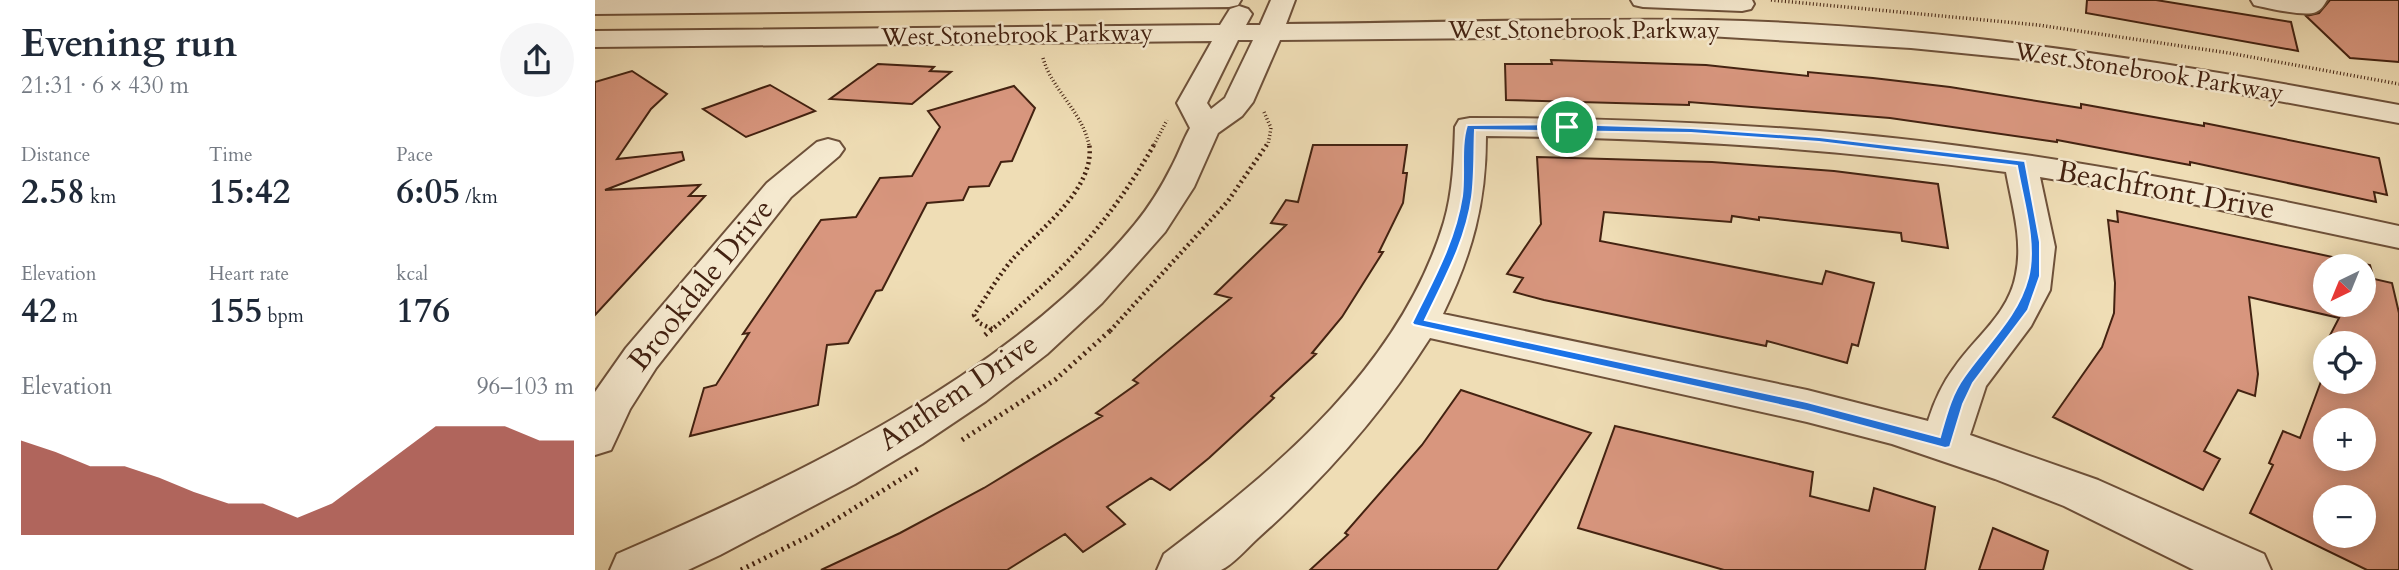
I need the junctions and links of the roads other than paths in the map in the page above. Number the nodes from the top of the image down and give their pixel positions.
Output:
1 (1229, 0) edge
2 (1247, 0) edge
3 (1283, 0) edge
4 (1643, 0) edge
5 (2263, 0) edge
6 (2312, 3) edge
7 (1771, 5) dead end
8 (595, 7) edge
9 (1865, 12) dead end
10 (1229, 33) junction
11 (1269, 33) junction
12 (595, 39) edge
13 (2399, 90) edge
14 (2399, 114) edge
15 (1188, 121) junction
16 (828, 149) dead end
17 (2021, 163) junction
18 (2399, 237) edge
19 (1418, 323) junction
20 (595, 438) edge
21 (1945, 443) junction
22 (636, 570) edge
23 (1183, 570) edge
24 (2245, 570) edge

1 - 8 street, West Stonebrook Parkway
2 - 10 street
3 - 11 street, Anthem Drive
4 - 7 street, West Stonebrook Parkway
5 - 6 street
9 - 13 street, West Stonebrook Parkway
10 - 11 street, West Stonebrook Parkway
10 - 12 street, West Stonebrook Parkway
10 - 15 street
11 - 14 street, West Stonebrook Parkway
11 - 15 street, Anthem Drive
15 - 22 street, Anthem Drive
16 - 20 street, Brookdale Drive
17 - 18 street, Beachfront Drive
17 - 19 street, Beachfront Drive
17 - 21 street
19 - 21 street
19 - 23 street
21 - 24 street

